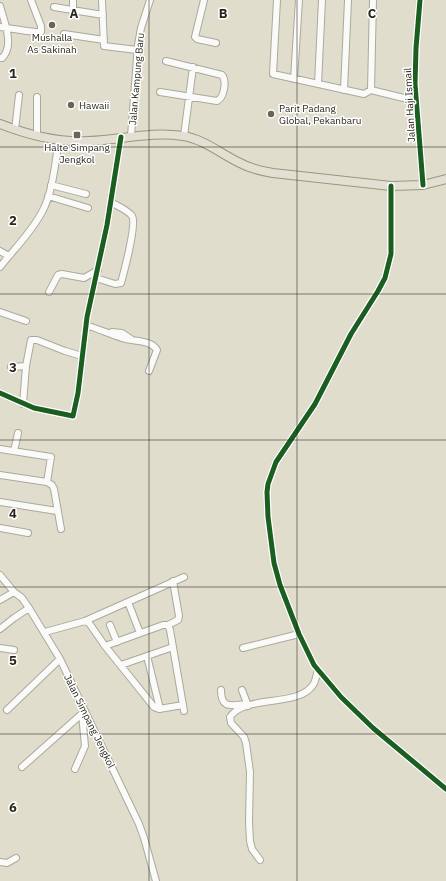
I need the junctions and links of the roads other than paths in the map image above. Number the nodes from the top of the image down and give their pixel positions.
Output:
1 (30, 0) edge
2 (73, 0) edge
3 (102, 0) edge
4 (150, 0) edge
5 (204, 0) edge
6 (277, 0) edge
7 (299, 0) edge
8 (322, 0) edge
9 (348, 0) edge
10 (373, 0) edge
11 (420, 0) edge
12 (0, 6) edge
13 (54, 7) dead end
14 (73, 10) junction
15 (103, 15) junction
16 (3, 28) edge
17 (64, 34) dead end
18 (104, 40) junction
19 (216, 44) dead end
20 (137, 50) junction
21 (0, 58) edge
22 (166, 60) dead end
23 (192, 67) junction
24 (294, 79) junction
25 (318, 84) junction
26 (344, 90) junction
27 (371, 90) junction
28 (160, 92) dead end
29 (20, 95) dead end
30 (37, 97) dead end
31 (188, 97) junction
32 (416, 101) junction
33 (0, 124) edge
34 (15, 130) junction
35 (37, 136) junction
36 (131, 136) junction
37 (184, 136) junction
38 (121, 137) junction
39 (59, 140) junction
40 (446, 179) edge
41 (51, 185) junction
42 (423, 185) junction
43 (391, 186) junction
44 (86, 194) dead end
45 (48, 196) junction
46 (112, 202) junction
47 (88, 208) dead end
48 (0, 251) edge
49 (9, 256) junction
50 (0, 267) edge
51 (98, 270) junction
52 (84, 278) junction
53 (96, 278) junction
54 (94, 287) junction
55 (49, 292) dead end
56 (0, 312) edge
57 (26, 321) dead end
58 (86, 325) junction
59 (82, 356) junction
60 (26, 366) junction
61 (10, 367) dead end
62 (149, 371) dead end
63 (0, 393) edge
64 (23, 404) junction
65 (18, 433) dead end
66 (0, 449) edge
67 (14, 451) junction
68 (0, 475) edge
69 (47, 482) junction
70 (0, 502) edge
71 (57, 512) junction
72 (0, 528) edge
73 (61, 529) dead end
74 (28, 533) dead end
75 (0, 575) edge
76 (184, 577) dead end
77 (173, 581) junction
78 (14, 592) junction
79 (0, 600) edge
80 (128, 602) junction
81 (29, 608) junction
82 (85, 621) junction
83 (110, 625) dead end
84 (168, 625) junction
85 (0, 629) edge
86 (45, 632) junction
87 (140, 633) junction
88 (299, 634) junction
89 (117, 642) junction
90 (105, 646) junction
91 (173, 647) junction
92 (0, 648) edge
93 (243, 648) dead end
94 (14, 650) dead end
95 (147, 656) junction
96 (60, 659) junction
97 (121, 665) junction
98 (318, 670) junction
99 (221, 690) dead end
100 (242, 690) dead end
101 (248, 705) junction
102 (160, 709) junction
103 (7, 710) dead end
104 (84, 712) junction
105 (22, 767) dead end
106 (75, 769) dead end
107 (446, 788) edge
108 (16, 858) dead end
109 (260, 860) dead end
110 (0, 862) edge
111 (156, 881) edge

1 - 16 street
2 - 14 street
3 - 15 street
4 - 20 street, Jalan Kampung Baru
5 - 19 street
6 - 24 street
7 - 24 street
8 - 25 street
9 - 26 street
10 - 27 street
11 - 32 street, Jalan Haji Ismail
12 - 16 street
13 - 14 street
14 - 15 street
15 - 18 street
16 - 21 street
17 - 18 street
18 - 20 street
20 - 36 street, Jalan Kampung Baru
22 - 23 street
23 - 31 street
23 - 31 street
24 - 25 street
25 - 26 street
26 - 27 street
27 - 32 street
28 - 31 street
29 - 34 street
30 - 35 street
31 - 37 street
32 - 42 street, Jalan Haji Ismail
33 - 34 main road
34 - 35 main road
35 - 39 main road
36 - 37 main road
36 - 38 main road
37 - 43 main road
38 - 39 main road
38 - 46 street
39 - 41 street
40 - 42 main road
41 - 44 street
41 - 45 street
42 - 43 main road
43 - 88 street
45 - 47 street
45 - 49 street
46 - 51 street
46 - 53 street
48 - 49 street
49 - 50 street
51 - 52 street
51 - 53 street
52 - 54 street
52 - 55 street
53 - 54 street
54 - 58 street
56 - 57 street
58 - 59 street
58 - 62 street
59 - 60 street
59 - 64 street
60 - 61 street
60 - 64 street
63 - 64 street
65 - 67 street
66 - 67 street
67 - 69 street
68 - 69 street
69 - 71 street
70 - 71 street
71 - 73 street
72 - 74 street
75 - 78 street, Jalan Simpang Jengkol
76 - 77 street
77 - 80 street
77 - 84 street
78 - 79 street
78 - 81 street, Jalan Simpang Jengkol
80 - 82 street
80 - 87 street
81 - 85 street
81 - 86 street, Jalan Simpang Jengkol
82 - 86 street
82 - 90 street
83 - 89 street
84 - 87 street
84 - 91 street
86 - 96 street, Jalan Simpang Jengkol
87 - 89 street
88 - 93 street
88 - 98 street
89 - 90 street
90 - 97 street
91 - 95 street
91 - 102 street
92 - 94 street
95 - 97 street
95 - 102 street
96 - 103 street
96 - 104 street, Jalan Simpang Jengkol
97 - 102 street
98 - 101 street
98 - 107 street
99 - 101 street
100 - 101 street
101 - 109 street
104 - 105 street
104 - 106 street
104 - 111 street, Jalan Simpang Jengkol
108 - 110 street

